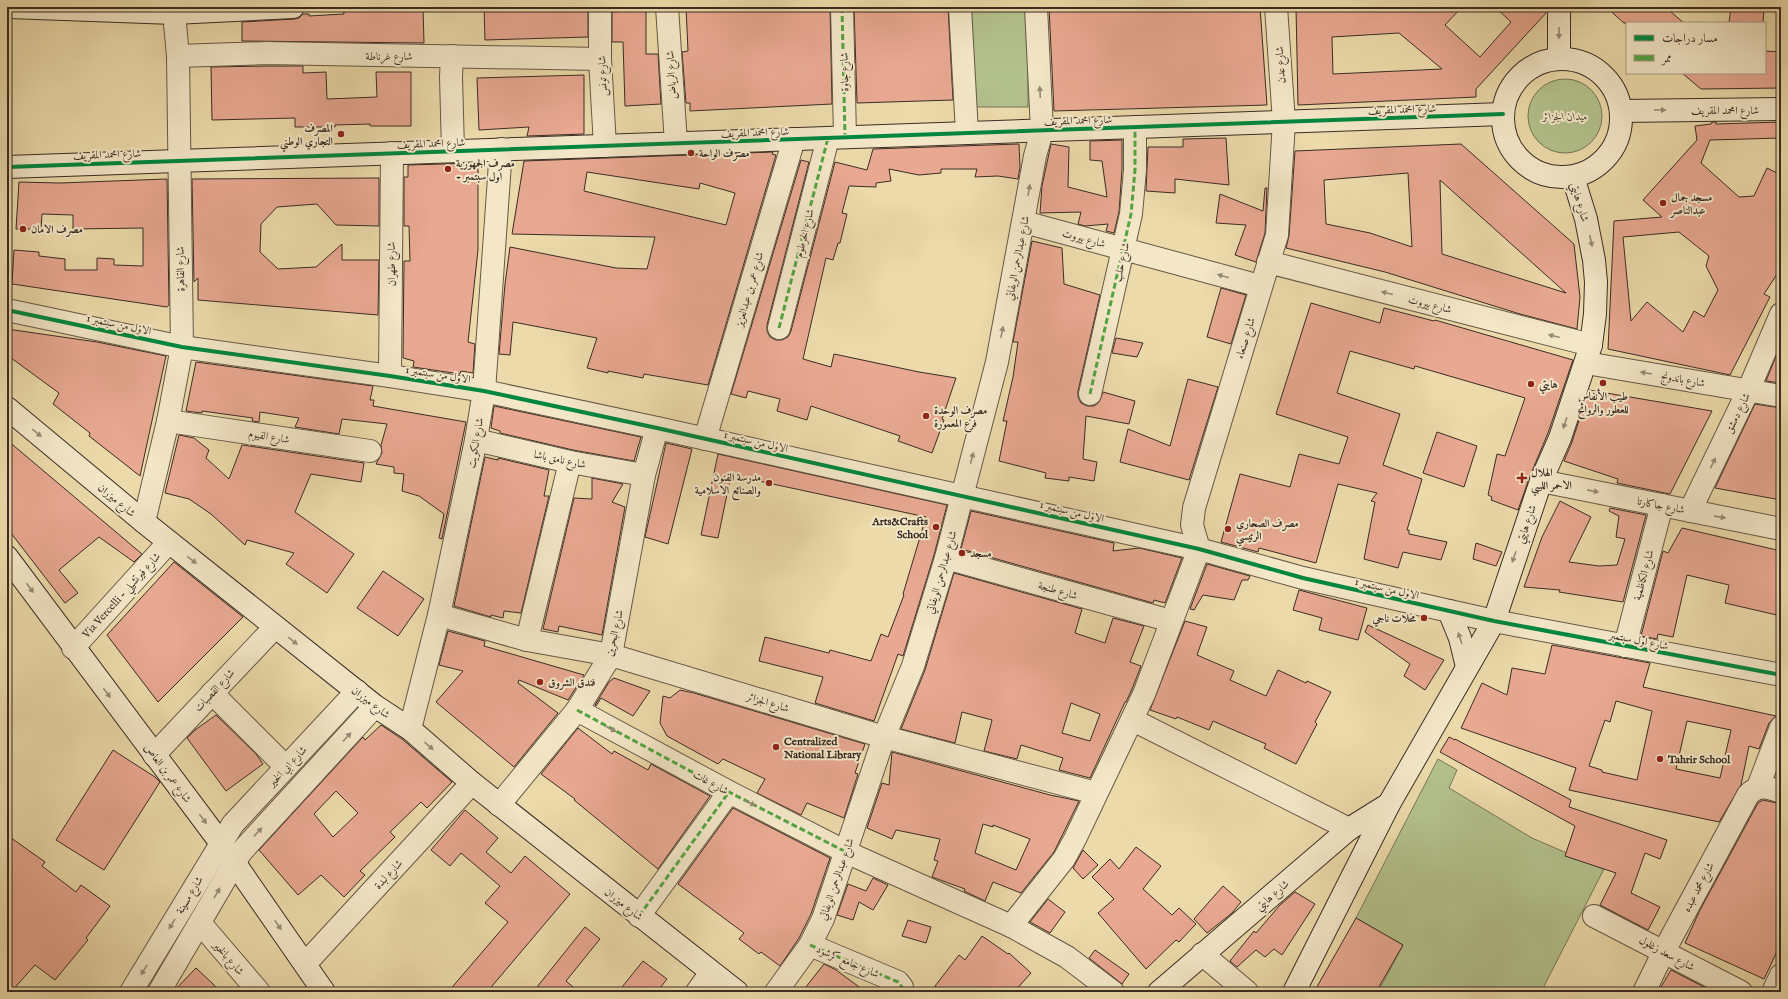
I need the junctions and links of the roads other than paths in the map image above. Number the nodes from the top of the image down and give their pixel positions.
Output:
1 (9, 7) edge
2 (293, 7) edge
3 (600, 7) edge
4 (667, 7) edge
5 (842, 7) edge
6 (960, 7) edge
7 (1036, 7) edge
8 (1276, 7) edge
9 (1559, 7) edge
10 (174, 13) junction
11 (178, 56) junction
12 (452, 56) junction
13 (600, 59) junction
14 (1559, 59) junction
15 (1621, 110) junction
16 (1781, 110) edge
17 (1503, 114) junction
18 (1284, 122) junction
19 (1135, 127) junction
20 (1042, 131) junction
21 (967, 133) junction
22 (837, 138) junction
23 (794, 139) junction
24 (676, 143) junction
25 (605, 146) junction
26 (500, 149) junction
27 (453, 151) junction
28 (392, 153) junction
29 (178, 161) junction
30 (7, 167) edge
31 (1573, 177) junction
32 (1024, 222) junction
33 (1124, 249) junction
34 (1268, 262) junction
35 (1260, 286) junction
36 (7, 310) edge
37 (1781, 314) edge
38 (779, 328) dead end
39 (182, 347) junction
40 (1589, 354) junction
41 (390, 376) junction
42 (484, 391) junction
43 (1748, 391) junction
44 (1090, 394) dead end
45 (1781, 396) edge
46 (7, 408) edge
47 (168, 421) junction
48 (657, 428) junction
49 (705, 439) junction
50 (476, 440) junction
51 (370, 451) dead end
52 (570, 462) junction
53 (644, 475) junction
54 (1541, 481) junction
55 (963, 496) junction
56 (1662, 505) junction
57 (1690, 511) junction
58 (144, 522) junction
59 (1781, 529) edge
60 (168, 542) junction
61 (1199, 549) junction
62 (7, 557) edge
63 (946, 558) junction
64 (1449, 611) junction
65 (439, 615) junction
66 (1171, 621) junction
67 (1494, 621) junction
68 (275, 627) junction
69 (527, 640) junction
70 (1625, 646) junction
71 (74, 648) junction
72 (612, 656) junction
73 (1467, 667) junction
74 (1781, 675) edge
75 (356, 691) junction
76 (212, 693) junction
77 (375, 706) junction
78 (577, 710) junction
79 (1132, 720) junction
80 (1781, 727) edge
81 (410, 729) junction
82 (884, 737) junction
83 (154, 755) junction
84 (286, 767) junction
85 (472, 783) junction
86 (1758, 788) junction
87 (729, 792) junction
88 (1096, 792) junction
89 (1781, 792) edge
90 (1388, 804) junction
91 (499, 805) junction
92 (1349, 829) junction
93 (220, 842) junction
94 (846, 852) junction
95 (234, 862) junction
96 (639, 916) junction
97 (1594, 916) dead end
98 (200, 923) junction
99 (1011, 926) junction
100 (810, 945) junction
101 (1664, 951) junction
102 (1202, 954) junction
103 (304, 964) junction
104 (711, 972) junction
105 (1781, 975) edge
106 (131, 992) edge
107 (159, 992) edge
108 (259, 992) edge
109 (324, 992) edge
110 (697, 992) edge
111 (737, 992) edge
112 (776, 992) edge
113 (902, 992) edge
114 (1113, 992) edge
115 (1160, 992) edge
116 (1247, 992) edge
117 (1294, 992) edge
118 (1644, 992) edge
119 (1740, 992) edge
120 (1773, 992) edge

1 - 10 street
2 - 10 street
3 - 13 street, شارع تونس
4 - 24 street, شارع الرياض
5 - 22 street, شارع جاوة
6 - 21 street
20 -> 7 street, شارع عبدالرحمن الويفاتي
8 - 18 street, شارع عدن
9 -> 14 street
10 - 11 street, شارع القاهرة
11 - 12 street, شارع غرناطة
11 - 29 street, شارع القاهرة
12 - 13 street, شارع غرناطة
12 - 27 street
13 - 25 street, شارع تونس
14 - 15 street
14 - 17 street
15 -> 16 street, شارع امحمد المقريف
15 - 31 street
17 - 18 street, شارع امحمد المقريف
17 - 31 street
18 - 19 street, شارع امحمد المقريف
18 - 34 street, شارع صنعاء
19 - 20 street, شارع امحمد المقريف
19 - 33 street, شارع حلب
20 - 21 street, شارع امحمد المقريف
32 -> 20 street, شارع عبدالرحمن الويفاتي
21 - 22 street, شارع امحمد المقريف
22 - 23 street, شارع امحمد المقريف
22 - 38 street, شارع الخرطوم
23 - 24 street, شارع امحمد المقريف
23 - 49 street, شارع عمر بن عبدالعزيز
24 - 25 street, شارع امحمد المقريف
25 - 26 street, شارع امحمد المقريف
26 - 27 street, شارع امحمد المقريف
26 - 42 street, شارع الكويت
27 - 28 street, شارع امحمد المقريف
28 - 29 street, شارع امحمد المقريف
28 - 41 street, شارع طهران
29 - 30 street, شارع امحمد المقريف
29 - 39 street, شارع القاهرة
31 -> 40 street, شارع هايتي
32 - 33 street, شارع بيروت
55 -> 32 street, شارع عبدالرحمن الويفاتي
35 -> 33 street, شارع بيروت
33 - 44 street, شارع حلب
34 - 35 street, شارع صنعاء
40 -> 34 street, شارع بيروت
35 - 61 street, شارع صنعاء
36 - 39 street, الاول من سبتمبر 1
37 - 43 street, شارع دمشق
39 - 41 street, الاول من سبتمبر 1
39 - 47 street, شارع القاهرة
43 -> 40 street, شارع باندونج
40 -> 54 street, شارع هايتي
41 - 42 street, الاول من سبتمبر 1
42 - 48 street, الاول من سبتمبر 1
42 - 50 street, شارع الكويت
43 - 45 street, شارع باندونج
57 -> 43 street, شارع دمشق
46 -> 58 street, شارع ميزران
47 - 51 street, شارع الفيوم
47 - 58 street, شارع القاهرة
48 - 49 street, الاول من سبتمبر 1
48 - 53 street, شارع البحرين
49 - 55 street, الاول من سبتمبر 1
50 - 52 street, شارع نامق باشا
50 - 65 street, شارع الكويت
52 - 53 street, شارع نامق باشا
52 - 69 street
53 - 72 street, شارع البحرين
54 -> 56 street, شارع جاكارتا
54 -> 67 street, شارع هايتي
55 - 61 street, الاول من سبتمبر 1
55 - 63 street, شارع عبدالرحمن الويفاتي
56 - 57 street, شارع جاكارتا
56 - 70 street, شارع الكاظمية
57 -> 59 street, شارع جاكارتا
58 - 60 street, شارع ميزران
60 -> 68 street, شارع ميزران
60 - 71 street, Via Vercelli - شارع فيرتشيلي
61 - 64 street, الاول من سبتمبر 1
61 - 66 street
62 -> 71 street, شارع عمر بن العاص
63 - 66 street, شارع طنجة
63 - 82 street, شارع عبدالرحمن الويفاتي
64 - 67 street, الاول من سبتمبر 1
73 -> 64 street
65 - 69 street, شارع الجزائر
65 - 81 street, شارع الكويت
66 - 79 street
67 - 70 street, شارع اول سبتمبر
67 - 73 street, شارع هايتي
68 -> 75 street, شارع ميزران
68 - 76 street, شارع القصبات
69 - 72 street, شارع الجزائر
70 - 74 street, شارع اول سبتمبر
71 -> 83 street, شارع عمر بن العاص
72 - 78 street, شارع البحرين
72 - 82 street, شارع الجزائر
73 - 90 street, شارع هايتي
75 - 77 street, شارع ميزران
75 - 84 street, شارع ابي الخير
76 - 83 street, شارع القصبات
76 - 84 street
77 - 81 street, شارع ميزران
95 -> 77 street, شارع مسينة
78 -> 87 street, شارع غات
78 - 91 street, شارع البحرين
79 - 88 street
79 - 92 street
80 - 86 street
81 -> 85 street, شارع ميزران
82 - 88 street, شارع الجزائر
82 - 94 street, شارع عبدالرحمن الويفاتي
83 -> 93 street, شارع عمر بن العاص
84 - 93 street, شارع ابي الخير
85 - 91 street, شارع ميزران
85 - 103 street, شارع لبدة
86 - 89 street
86 - 101 street, شارع محمد عبده
87 -> 94 street, شارع غات
87 - 96 street
88 - 99 street
90 - 92 street, شارع هايتي
90 - 117 street, شارع هايتي
91 - 96 street, شارع ميزران
92 - 102 street, شارع هايتي
93 - 95 street, شارع عمر بن العاص
93 -> 106 street, شارع مسينة
94 - 99 street, شارع غات
94 - 100 street, شارع عبدالرحمن الويفاتي
98 -> 95 street, شارع مسينة
95 -> 103 street, شارع عمر بن العاص
96 - 104 street, شارع ميزران
97 - 101 street, شارع سعد زغلول
98 - 107 street, شارع مسينة
98 - 108 street, شارع بالخير
99 - 114 street, شارع غات
100 - 112 street, شارع عبدالرحمن الويفاتي
100 - 113 street, شارع جامع كرشود
101 - 118 street, شارع محمد عبده
101 - 119 street, شارع سعد زغلول
102 - 115 street, شارع هايتي
102 - 116 street
103 - 109 street, شارع عمر بن العاص
104 - 110 street
104 - 111 street, شارع ميزران
105 - 120 street

